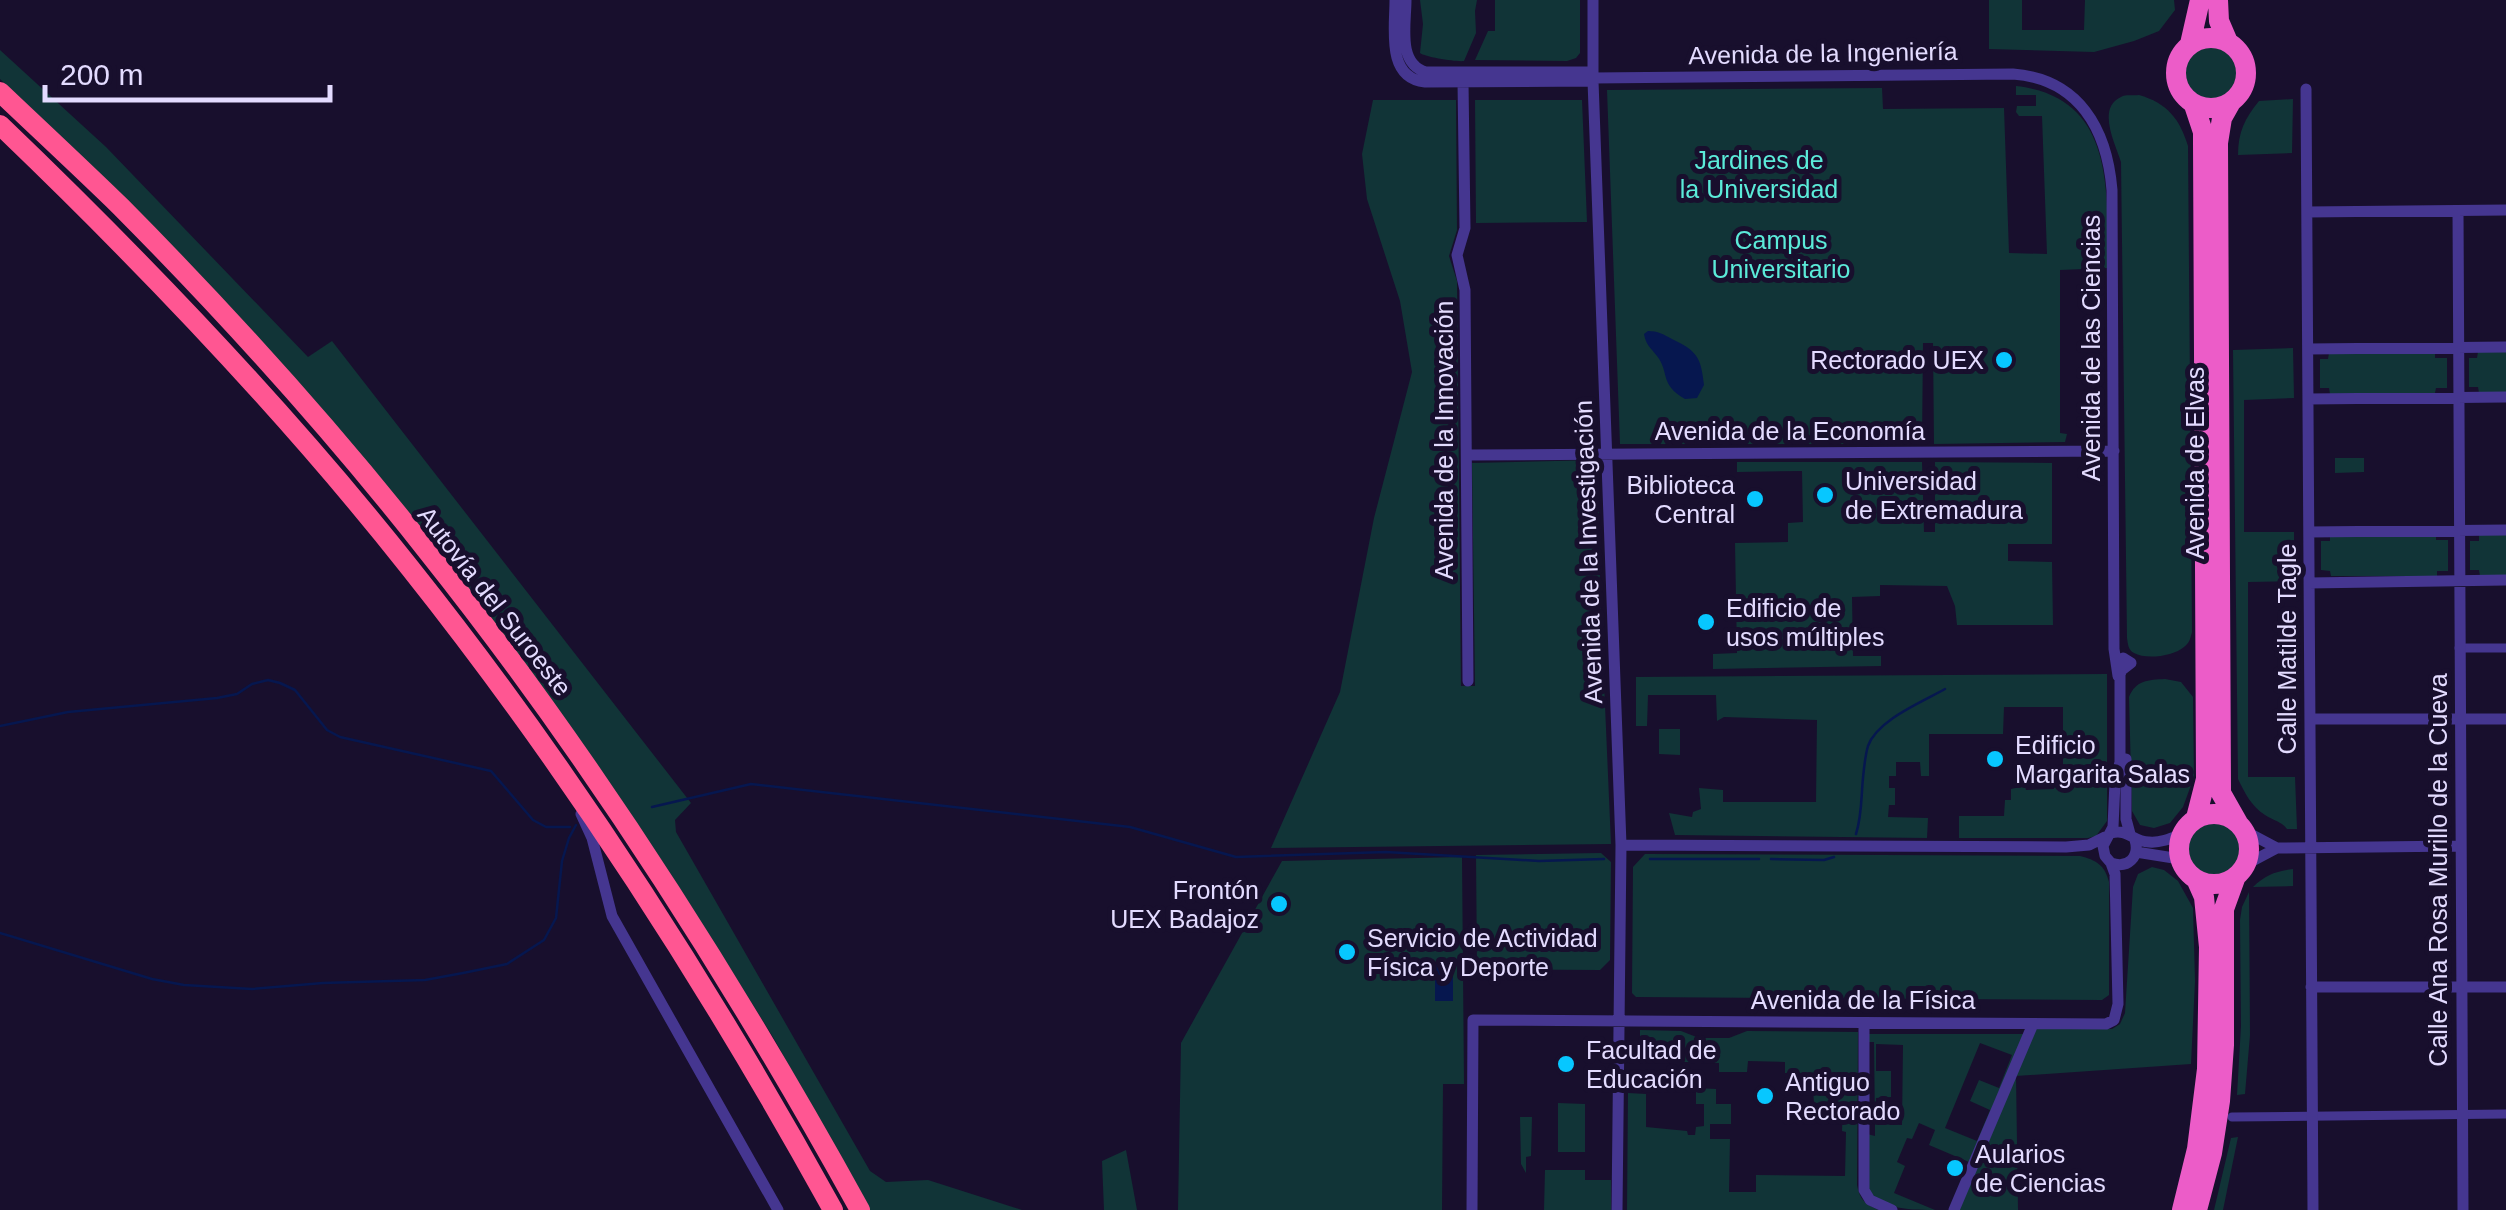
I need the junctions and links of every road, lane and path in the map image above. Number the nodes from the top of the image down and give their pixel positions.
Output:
1 (1395, 0) edge
2 (1406, 0) edge
3 (1592, 0) edge
4 (2200, 0) edge
5 (2218, 0) edge
6 (2228, 42) junction
7 (2190, 44) junction
8 (1593, 77) junction
9 (1464, 82) junction
10 (2051, 82) joint
11 (2306, 88) dead end
12 (0, 92) edge
13 (2231, 102) junction
14 (2194, 105) junction
15 (0, 125) edge
16 (2506, 210) edge
17 (2458, 211) junction
18 (2307, 212) junction
19 (2506, 347) edge
20 (2457, 348) junction
21 (2308, 349) junction
22 (2506, 397) edge
23 (2308, 398) junction
24 (2457, 398) junction
25 (2114, 451) junction
26 (1607, 454) junction
27 (1466, 455) junction
28 (2459, 530) junction
29 (2506, 530) edge
30 (2309, 532) junction
31 (2506, 580) edge
32 (2459, 581) junction
33 (2309, 582) junction
34 (2115, 636) junction
35 (2459, 648) junction
36 (2506, 648) edge
37 (2126, 662) junction
38 (1468, 681) dead end
39 (2120, 682) junction
40 (2506, 718) edge
41 (2310, 719) junction
42 (2460, 719) junction
43 (563, 774) junction
44 (2189, 826) junction
45 (2242, 827) junction
46 (2109, 835) junction
47 (2134, 842) junction
48 (1622, 845) junction
49 (2460, 846) junction
50 (2066, 847) junction
51 (2278, 848) junction
52 (2311, 848) junction
53 (2108, 859) junction
54 (2180, 859) junction
55 (2241, 871) junction
56 (2196, 879) junction
57 (2506, 986) edge
58 (2312, 987) junction
59 (2462, 987) junction
60 (1620, 1021) junction
61 (1864, 1022) junction
62 (2032, 1024) junction
63 (2463, 1114) junction
64 (2506, 1114) edge
65 (2232, 1116) dead end
66 (2312, 1116) junction
67 (778, 1210) edge
68 (833, 1210) edge
69 (860, 1210) edge
70 (1472, 1210) edge
71 (1617, 1210) edge
72 (1892, 1210) edge
73 (1954, 1210) edge
74 (2182, 1210) edge
75 (2197, 1210) edge
76 (2312, 1210) edge
77 (2462, 1210) edge

1 - 9 street
2 - 8 street
3 - 8 street, Avenida de la Investigación
4 - 7 highway
5 - 6 highway
6 - 7 highway
6 - 13 highway
7 - 14 highway
8 - 9 street
8 - 10 street, Avenida de la Ingeniería
8 - 26 street, Avenida de la Investigación
9 - 27 street, Avenida de la Innovación
10 - 25 street, Avenida de las Ciencias
11 - 18 street, Calle Matilde Tagle
12 - 69 highway, Autovía del Suroeste
13 - 14 highway
13 - 45 highway, Avenida de Elvas
14 - 44 highway, Avenida de Elvas
15 - 43 highway, Autovía del Suroeste
16 - 17 street
17 - 18 street
17 - 20 street, Calle Ana Rosa Murillo de la Cueva
18 - 21 street, Calle Matilde Tagle
19 - 20 street
20 - 21 street
20 - 24 street, Calle Ana Rosa Murillo de la Cueva
21 - 23 street, Calle Matilde Tagle
22 - 24 street
23 - 24 street
23 - 30 street, Calle Matilde Tagle
24 - 28 street, Calle Ana Rosa Murillo de la Cueva
25 - 26 street, Avenida de la Economía
25 - 34 street, Avenida de las Ciencias
26 - 27 street, Avenida de la Economía
26 - 48 street, Avenida de la Investigación
27 - 38 street, Avenida de la Innovación
28 - 29 street
28 - 30 street
28 - 32 street, Calle Ana Rosa Murillo de la Cueva
30 - 33 street, Calle Matilde Tagle
31 - 32 street
32 - 33 street
32 - 35 street, Calle Ana Rosa Murillo de la Cueva
33 - 41 street, Calle Matilde Tagle
34 - 37 street, Avenida de las Ciencias
34 - 39 street, Avenida de las Ciencias
35 - 36 street
35 - 42 street, Calle Ana Rosa Murillo de la Cueva
37 - 39 street
37 - 47 street, Avenida de las Ciencias
39 - 46 street
40 - 42 street
41 - 42 street
41 - 52 street, Calle Matilde Tagle
42 - 49 street, Calle Ana Rosa Murillo de la Cueva
43 - 67 street
43 - 68 highway, Autovía del Suroeste
44 - 45 highway
44 - 47 street
44 - 54 highway
45 - 51 street
45 - 55 highway
46 - 47 street
46 - 50 street
46 - 53 street
47 - 53 street
47 - 54 street
48 - 50 street
48 - 60 street, Avenida de la Investigación
49 - 52 street
49 - 59 street, Calle Ana Rosa Murillo de la Cueva
50 - 53 street
51 - 52 street
51 - 55 street
52 - 58 street, Calle Matilde Tagle
53 - 62 street, Avenida de la Física
54 - 56 highway
55 - 56 highway
55 - 75 highway
56 - 74 highway
57 - 59 street
58 - 59 street
58 - 66 street, Calle Matilde Tagle
59 - 63 street, Calle Ana Rosa Murillo de la Cueva
60 - 61 street, Avenida de la Física
60 - 70 street, Avenida de la Física
60 - 71 street, Avenida de la Investigación
61 - 62 street, Avenida de la Física
61 - 72 street
62 - 73 street
63 - 64 street
63 - 66 street
63 - 77 street, Calle Ana Rosa Murillo de la Cueva
65 - 66 street
66 - 76 street, Calle Matilde Tagle

